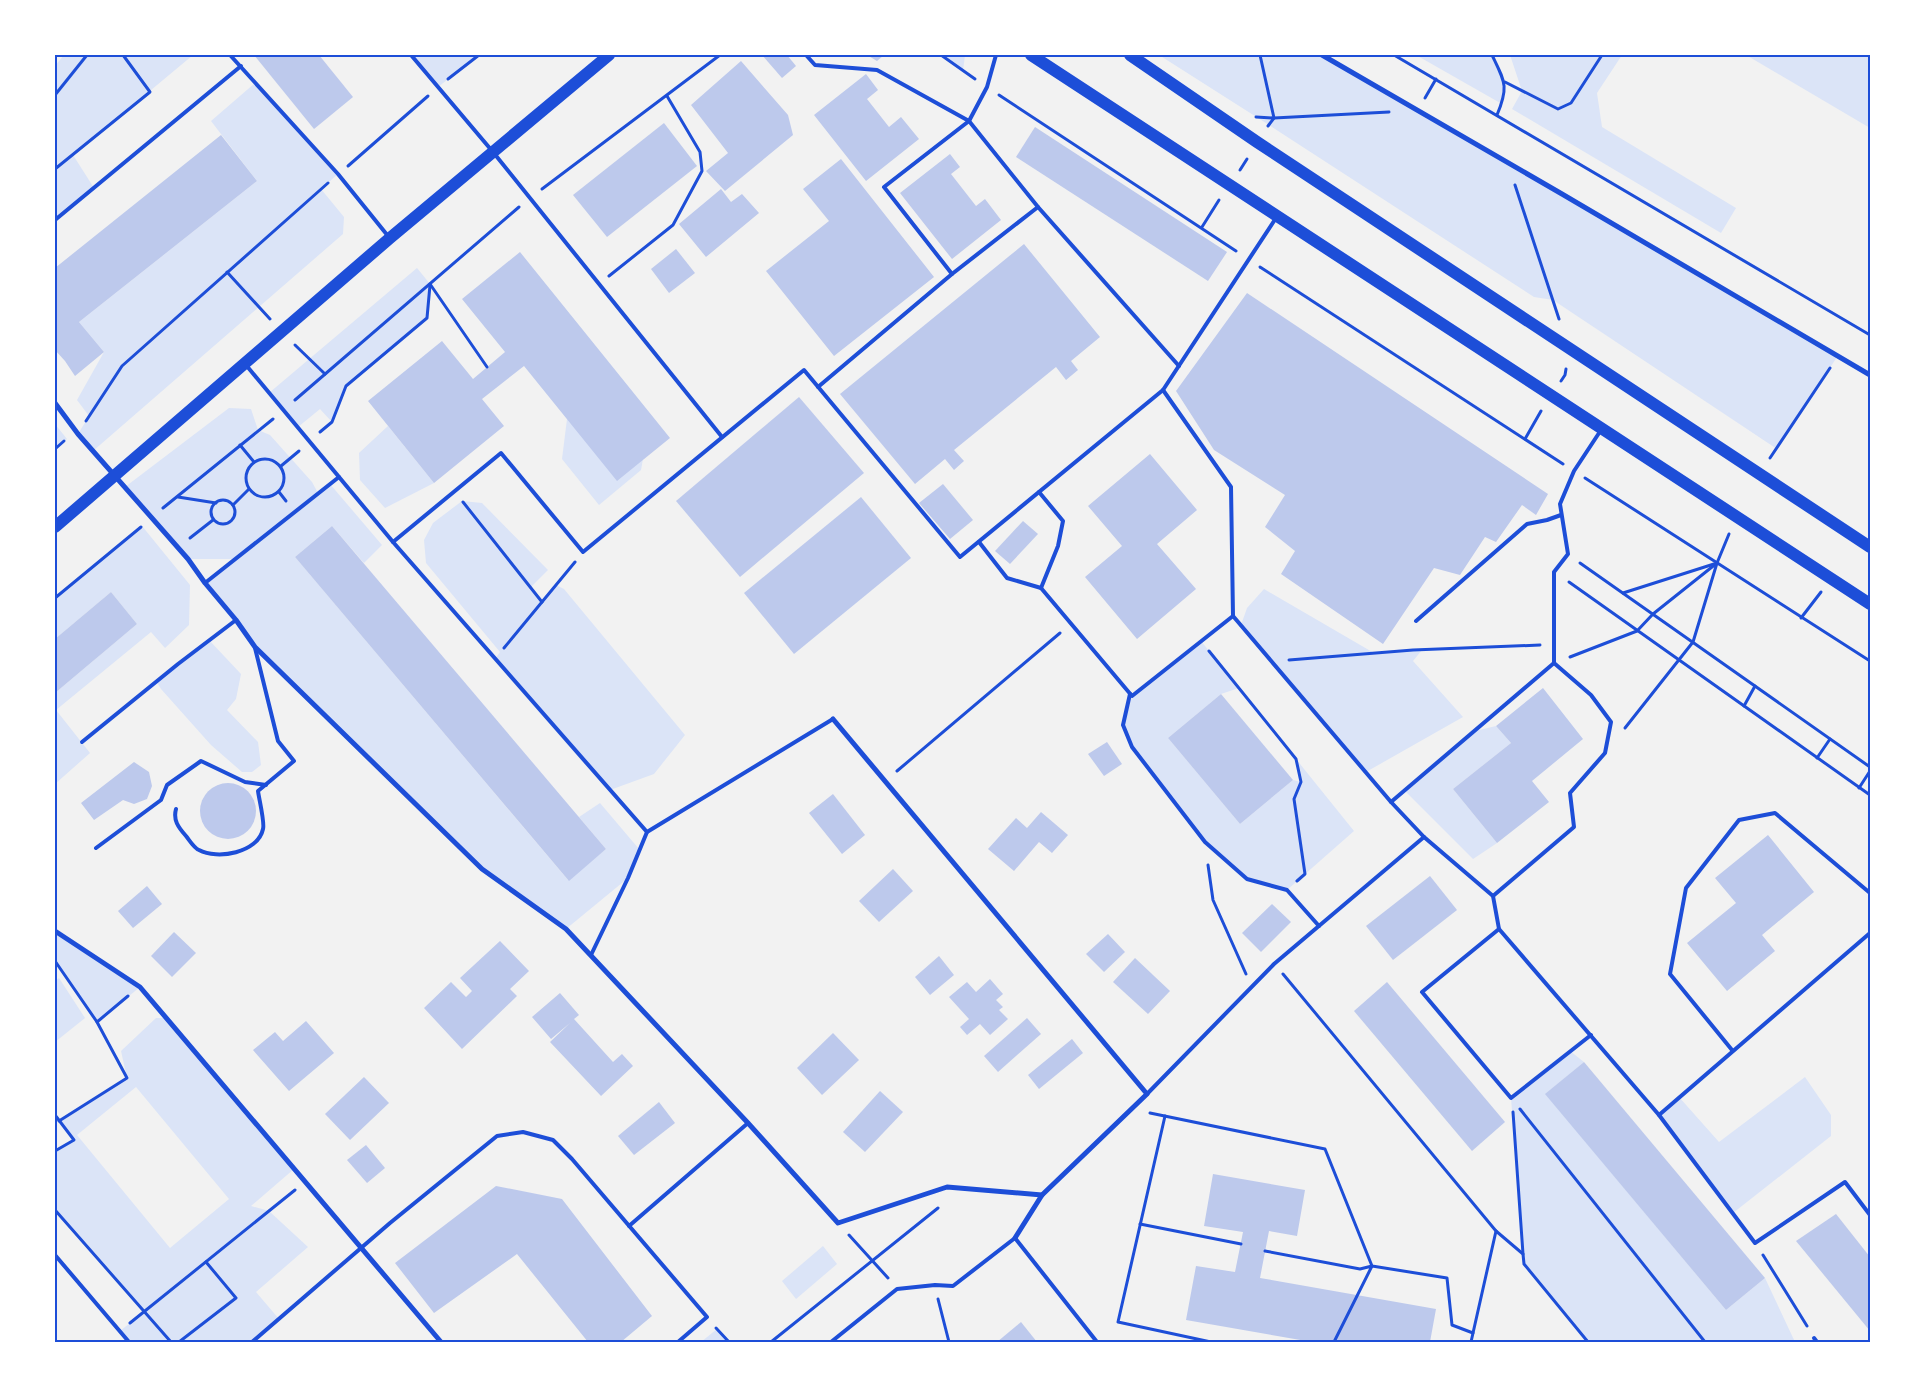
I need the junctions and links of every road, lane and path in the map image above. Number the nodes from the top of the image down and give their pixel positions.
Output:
1 (87, 55) edge
2 (123, 55) edge
3 (230, 55) edge
4 (411, 55) edge
5 (479, 55) edge
6 (609, 55) edge
7 (720, 55) edge
8 (806, 55) edge
9 (941, 55) edge
10 (996, 55) edge
11 (1031, 55) edge
12 (1130, 55) edge
13 (1260, 55) edge
14 (1322, 55) edge
15 (1394, 55) edge
16 (1492, 55) edge
17 (1602, 55) edge
18 (240, 66) junction
19 (1436, 79) junction
20 (1505, 82) junction
21 (438, 87) junction
22 (987, 87) junction
23 (55, 95) edge
24 (667, 96) junction
25 (1418, 111) junction
26 (1497, 115) junction
27 (1274, 118) junction
28 (969, 121) junction
29 (1258, 142) junction
30 (493, 152) junction
31 (1508, 163) junction
32 (55, 169) edge
33 (338, 174) junction
34 (529, 198) junction
35 (1038, 207) junction
36 (1277, 216) junction
37 (55, 220) edge
38 (390, 238) junction
39 (1249, 259) junction
40 (952, 274) junction
41 (430, 284) junction
42 (599, 285) junction
43 (1870, 335) edge
44 (1568, 348) junction
45 (246, 364) junction
46 (1179, 366) junction
47 (487, 367) dead end
48 (1870, 375) edge
49 (818, 388) junction
50 (1163, 390) junction
51 (1551, 394) junction
52 (55, 403) edge
53 (284, 410) junction
54 (1602, 428) junction
55 (78, 434) junction
56 (722, 437) junction
57 (1525, 438) junction
58 (309, 441) junction
59 (240, 445) junction
60 (55, 449) edge
61 (254, 462) junction
62 (281, 466) junction
63 (1574, 471) junction
64 (114, 475) junction
65 (339, 477) junction
66 (249, 489) junction
67 (455, 491) junction
68 (1039, 492) junction
69 (177, 497) junction
70 (216, 503) junction
71 (233, 505) junction
72 (1561, 515) junction
73 (152, 517) junction
74 (213, 520) junction
75 (55, 527) edge
76 (393, 542) junction
77 (978, 542) junction
78 (1870, 547) edge
79 (178, 548) junction
80 (583, 552) junction
81 (1568, 554) junction
82 (1717, 563) junction
83 (1554, 572) junction
84 (205, 583) junction
85 (1041, 588) junction
86 (1623, 593) junction
87 (55, 598) edge
88 (542, 602) junction
89 (1870, 604) edge
90 (1654, 614) junction
91 (1232, 616) junction
92 (236, 620) junction
93 (1416, 621) dead end
94 (1070, 623) junction
95 (1637, 630) junction
96 (1201, 641) junction
97 (1692, 642) junction
98 (1554, 644) junction
99 (255, 647) junction
100 (495, 659) junction
101 (1271, 661) junction
102 (1680, 661) junction
103 (1870, 661) edge
104 (1554, 663) junction
105 (1755, 686) junction
106 (1130, 694) junction
107 (1744, 706) junction
108 (833, 720) joint
109 (1830, 739) junction
110 (82, 742) dead end
111 (1606, 753) junction
112 (1817, 758) junction
113 (1870, 767) edge
114 (1870, 771) edge
115 (884, 780) junction
116 (266, 785) junction
117 (1859, 788) junction
118 (1870, 795) edge
119 (1391, 802) junction
120 (176, 809) dead end
121 (647, 832) junction
122 (1424, 837) junction
123 (1205, 842) junction
124 (96, 848) dead end
125 (1287, 890) junction
126 (1870, 893) edge
127 (1493, 896) junction
128 (1319, 926) junction
129 (1499, 929) junction
130 (55, 931) edge
131 (1870, 933) edge
132 (591, 955) junction
133 (55, 961) edge
134 (1274, 964) junction
135 (140, 987) junction
136 (1252, 987) junction
137 (97, 1022) junction
138 (1591, 1035) junction
139 (1732, 1050) junction
140 (1147, 1094) junction
141 (1512, 1098) junction
142 (1127, 1114) junction
143 (55, 1115) edge
144 (1659, 1115) junction
145 (1165, 1116) junction
146 (59, 1121) junction
147 (748, 1122) junction
148 (55, 1151) edge
149 (305, 1182) junction
150 (962, 1188) junction
151 (1042, 1195) junction
152 (55, 1210) edge
153 (1870, 1214) edge
154 (838, 1223) junction
155 (1140, 1224) junction
156 (629, 1226) junction
157 (1496, 1230) junction
158 (1015, 1238) junction
159 (1755, 1242) junction
160 (1240, 1244) dead end
161 (361, 1248) junction
162 (1265, 1251) dead end
163 (1524, 1254) junction
164 (55, 1255) edge
165 (872, 1261) junction
166 (206, 1262) junction
167 (1372, 1266) junction
168 (935, 1285) junction
169 (897, 1289) junction
170 (144, 1312) junction
171 (120, 1332) junction
172 (1473, 1333) junction
173 (1815, 1340) edge
174 (129, 1342) edge
175 (171, 1342) edge
176 (179, 1342) edge
177 (252, 1342) edge
178 (441, 1342) edge
179 (678, 1342) edge
180 (771, 1342) edge
181 (831, 1342) edge
182 (949, 1342) edge
183 (1097, 1342) edge
184 (1211, 1342) edge
185 (1334, 1342) edge
186 (1471, 1342) edge
187 (1588, 1342) edge
188 (1705, 1342) edge

1 - 23 path
2 - 32 path
3 - 18 lane
4 - 21 lane
5 - 21 path
6 - 30 main road
7 - 24 path
8 - 28 lane
9 - 22 path
10 - 22 lane
11 - 36 main road
12 - 29 main road
13 - 27 path
14 - 25 street
15 - 19 path
16 - 20 path
17 - 20 path
18 - 33 lane
18 - 37 lane
19 - 25 path
19 - 26 path
20 - 26 path
21 - 30 lane
21 - 33 path
22 - 28 lane
22 - 39 path
24 - 34 path
24 - 42 path
25 - 27 path
25 - 31 street
26 - 43 path
27 - 29 path
28 - 35 lane
28 - 40 lane
29 - 44 main road
30 - 34 lane
30 - 38 main road
31 - 44 path
31 - 48 street
33 - 38 lane
33 - 55 path
34 - 41 path
34 - 42 lane
35 - 40 lane
35 - 46 lane
36 - 39 lane
36 - 51 main road
38 - 45 main road
39 - 46 lane
39 - 57 path
40 - 49 lane
41 - 47 path
41 - 53 path
41 - 58 path
42 - 56 lane
44 - 51 path
44 - 78 main road
45 - 53 lane
45 - 64 main road
46 - 50 lane
49 - 56 lane
49 - 77 lane
50 - 68 lane
50 - 91 lane
51 - 54 main road
51 - 57 path
52 - 55 street
53 - 58 lane
53 - 59 path
54 - 63 lane
54 - 89 main road
55 - 60 path
55 - 64 street
56 - 80 lane
57 - 63 path
58 - 62 path
58 - 65 lane
59 - 61 path
59 - 69 path
61 - 62 path
61 - 66 path
62 - 66 path
63 - 72 lane
63 - 82 path
64 - 73 street
64 - 75 main road
65 - 76 lane
65 - 84 lane
66 - 71 path
67 - 76 lane
67 - 80 lane
67 - 88 path
68 - 77 lane
68 - 85 lane
69 - 70 path
69 - 73 path
70 - 71 path
70 - 74 path
71 - 74 path
72 - 81 lane
72 - 93 lane
73 - 79 street
73 - 87 path
74 - 79 path
76 - 100 lane
77 - 85 lane
79 - 84 street
80 - 88 path
81 - 83 lane
81 - 86 path
82 - 86 path
82 - 90 path
82 - 97 path
82 - 103 path
83 - 95 path
83 - 98 lane
84 - 92 street
85 - 94 lane
86 - 90 path
88 - 100 path
90 - 95 path
90 - 97 path
91 - 96 lane
91 - 101 lane
92 - 99 street
92 - 110 lane
94 - 106 lane
94 - 115 path
95 - 102 path
95 - 104 path
96 - 106 lane
96 - 125 path
97 - 102 path
97 - 105 path
98 - 101 path
98 - 104 lane
99 - 116 lane
99 - 132 street
100 - 121 lane
101 - 119 lane
102 - 107 path
102 - 111 path
104 - 111 lane
104 - 119 lane
105 - 107 path
105 - 109 path
106 - 123 lane
107 - 112 path
108 - 115 street
108 - 121 lane
109 - 112 path
109 - 113 path
111 - 127 lane
112 - 117 path
114 - 117 path
115 - 140 street
116 - 120 lane
116 - 124 lane
117 - 118 path
119 - 122 lane
121 - 132 lane
122 - 127 lane
122 - 128 lane
123 - 125 lane
123 - 136 path
125 - 128 lane
126 - 139 lane
127 - 129 lane
128 - 134 lane
129 - 138 lane
129 - 141 lane
130 - 135 street
131 - 139 lane
132 - 147 street
133 - 137 path
134 - 136 lane
134 - 157 path
135 - 137 path
135 - 149 street
136 - 140 lane
137 - 146 path
138 - 141 lane
138 - 144 lane
139 - 144 lane
140 - 142 street
141 - 163 path
141 - 188 path
142 - 145 path
142 - 151 street
143 - 146 path
144 - 159 lane
145 - 155 path
145 - 167 path
146 - 148 path
147 - 154 street
147 - 156 lane
149 - 161 street
149 - 166 path
150 - 151 street
150 - 154 street
150 - 165 path
151 - 158 street
152 - 170 path
153 - 159 lane
154 - 165 path
155 - 160 path
155 - 184 path
156 - 161 lane
156 - 179 lane
157 - 163 path
157 - 172 path
158 - 168 lane
158 - 183 lane
159 - 173 path
161 - 177 lane
161 - 178 street
162 - 167 path
163 - 187 path
164 - 171 lane
165 - 169 path
165 - 180 path
166 - 170 path
166 - 176 path
167 - 172 path
167 - 185 path
168 - 169 lane
168 - 182 path
169 - 181 lane
170 - 171 path
170 - 175 path
171 - 174 lane
172 - 186 path

